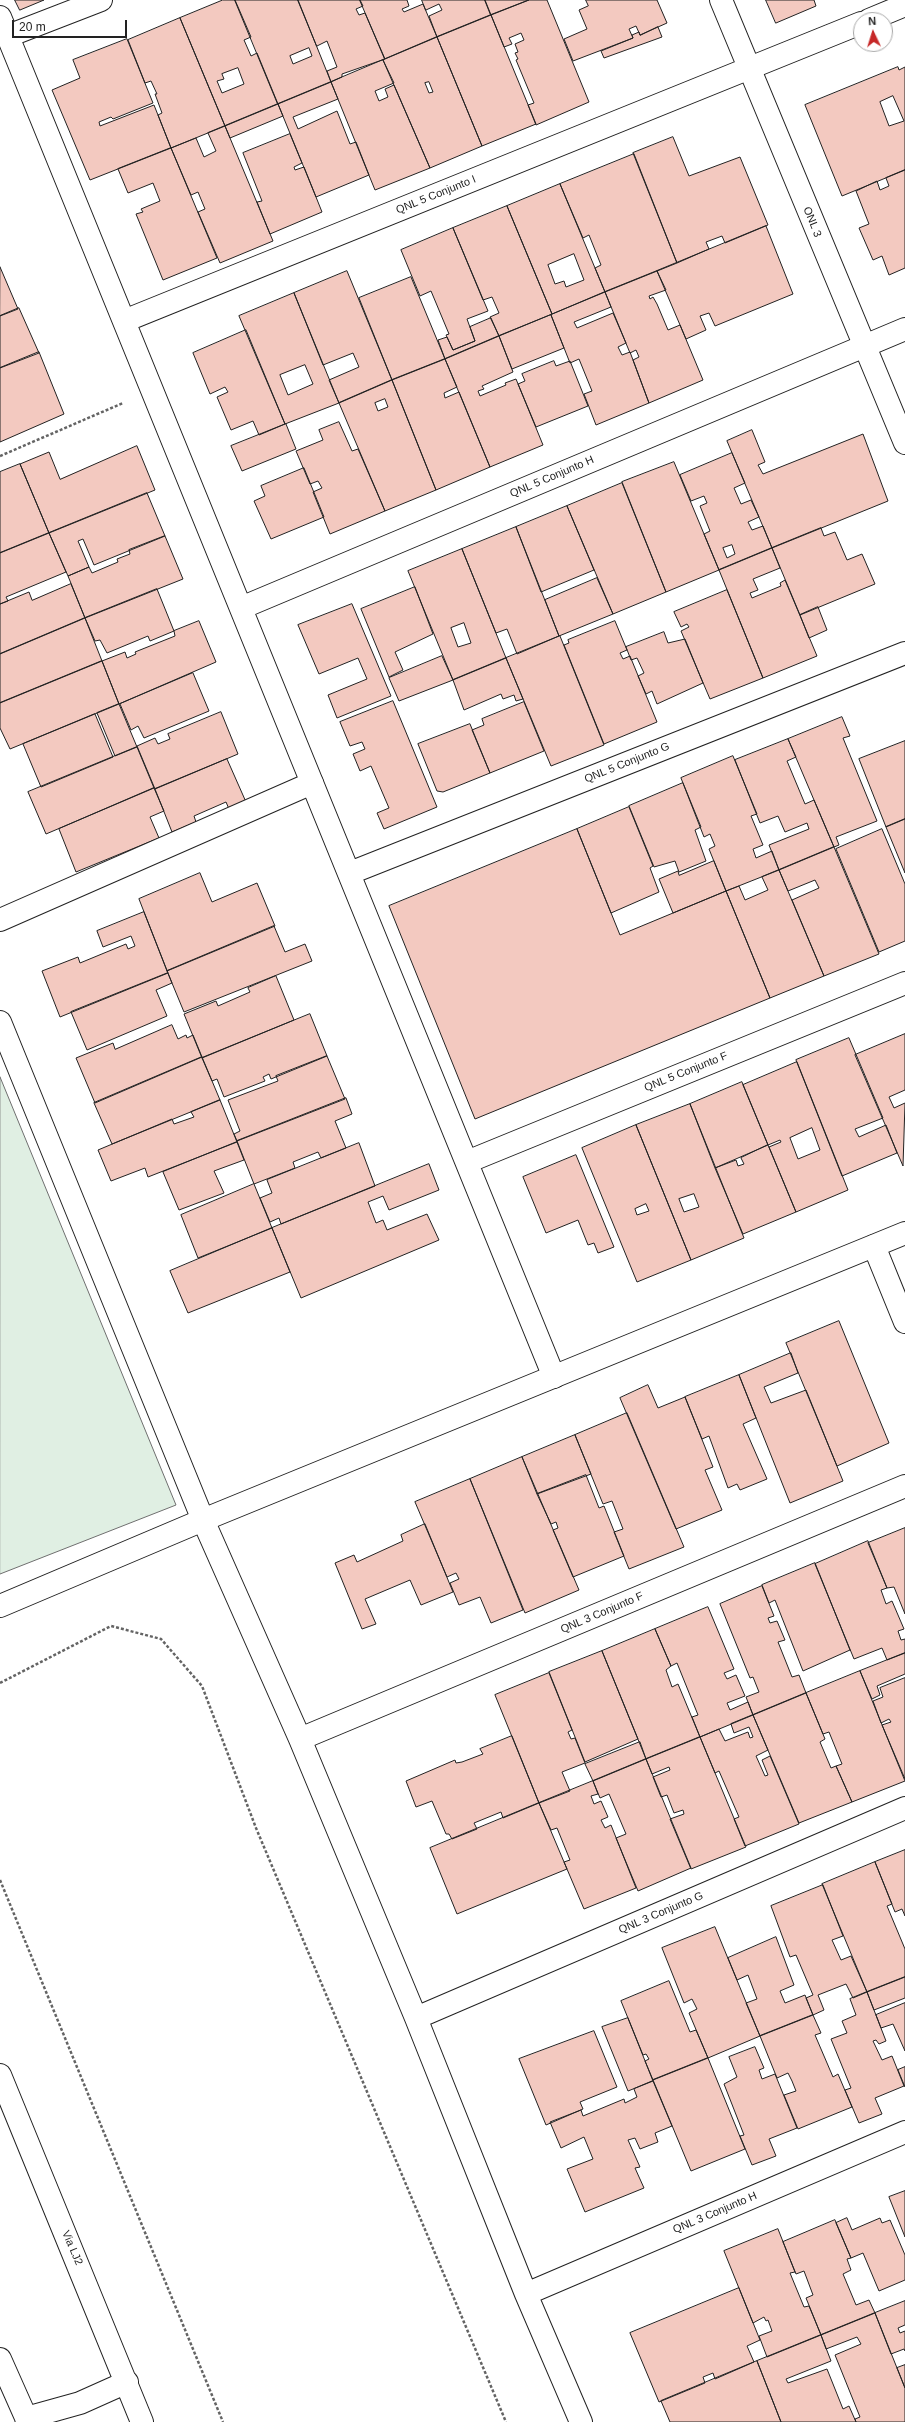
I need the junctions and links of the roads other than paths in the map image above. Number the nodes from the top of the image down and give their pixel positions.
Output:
1 (101, 0) edge
2 (721, 0) edge
3 (905, 5) edge
4 (888, 12) edge
5 (853, 26) edge
6 (4, 27) edge
7 (749, 70) junction
8 (124, 321) junction
9 (905, 329) edge
10 (863, 346) junction
11 (905, 443) edge
12 (241, 608) junction
13 (905, 654) edge
14 (312, 783) junction
15 (350, 873) junction
16 (0, 920) edge
17 (905, 983) edge
18 (0, 1022) edge
19 (467, 1162) junction
20 (905, 1233) edge
21 (874, 1246) junction
22 (905, 1322) edge
23 (554, 1377) junction
24 (905, 1486) edge
25 (203, 1520) junction
26 (0, 1606) edge
27 (300, 1739) junction
28 (905, 1808) edge
29 (416, 2018) junction
30 (0, 2075) edge
31 (905, 2132) edge
32 (526, 2294) junction
33 (0, 2359) edge
34 (127, 2382) junction
35 (27, 2420) edge
36 (142, 2422) edge
37 (580, 2422) edge

1 - 6 street
2 - 7 street, ONL 3
3 - 4 street
5 - 7 street, QNL 5 Conjunto I
6 - 8 street
7 - 8 street, QNL 5 Conjunto I
7 - 10 street, ONL 3
8 - 12 street
9 - 10 street, QNL 5 Conjunto H
10 - 11 street, ONL 3
10 - 12 street, QNL 5 Conjunto H
12 - 14 street
13 - 15 street, QNL 5 Conjunto G
14 - 15 street
14 - 16 street
15 - 19 street
17 - 19 street, QNL 5 Conjunto F
18 - 25 street
19 - 23 street
20 - 21 street
21 - 22 street
21 - 23 street
23 - 25 street
24 - 27 street, QNL 3 Conjunto F
25 - 26 street
25 - 27 street
27 - 29 street
28 - 29 street, QNL 3 Conjunto G
29 - 32 street
30 - 34 street, Via LJ2
31 - 32 street, QNL 3 Conjunto H
32 - 37 street
33 - 35 street
34 - 35 street
34 - 36 street, Via LJ2

